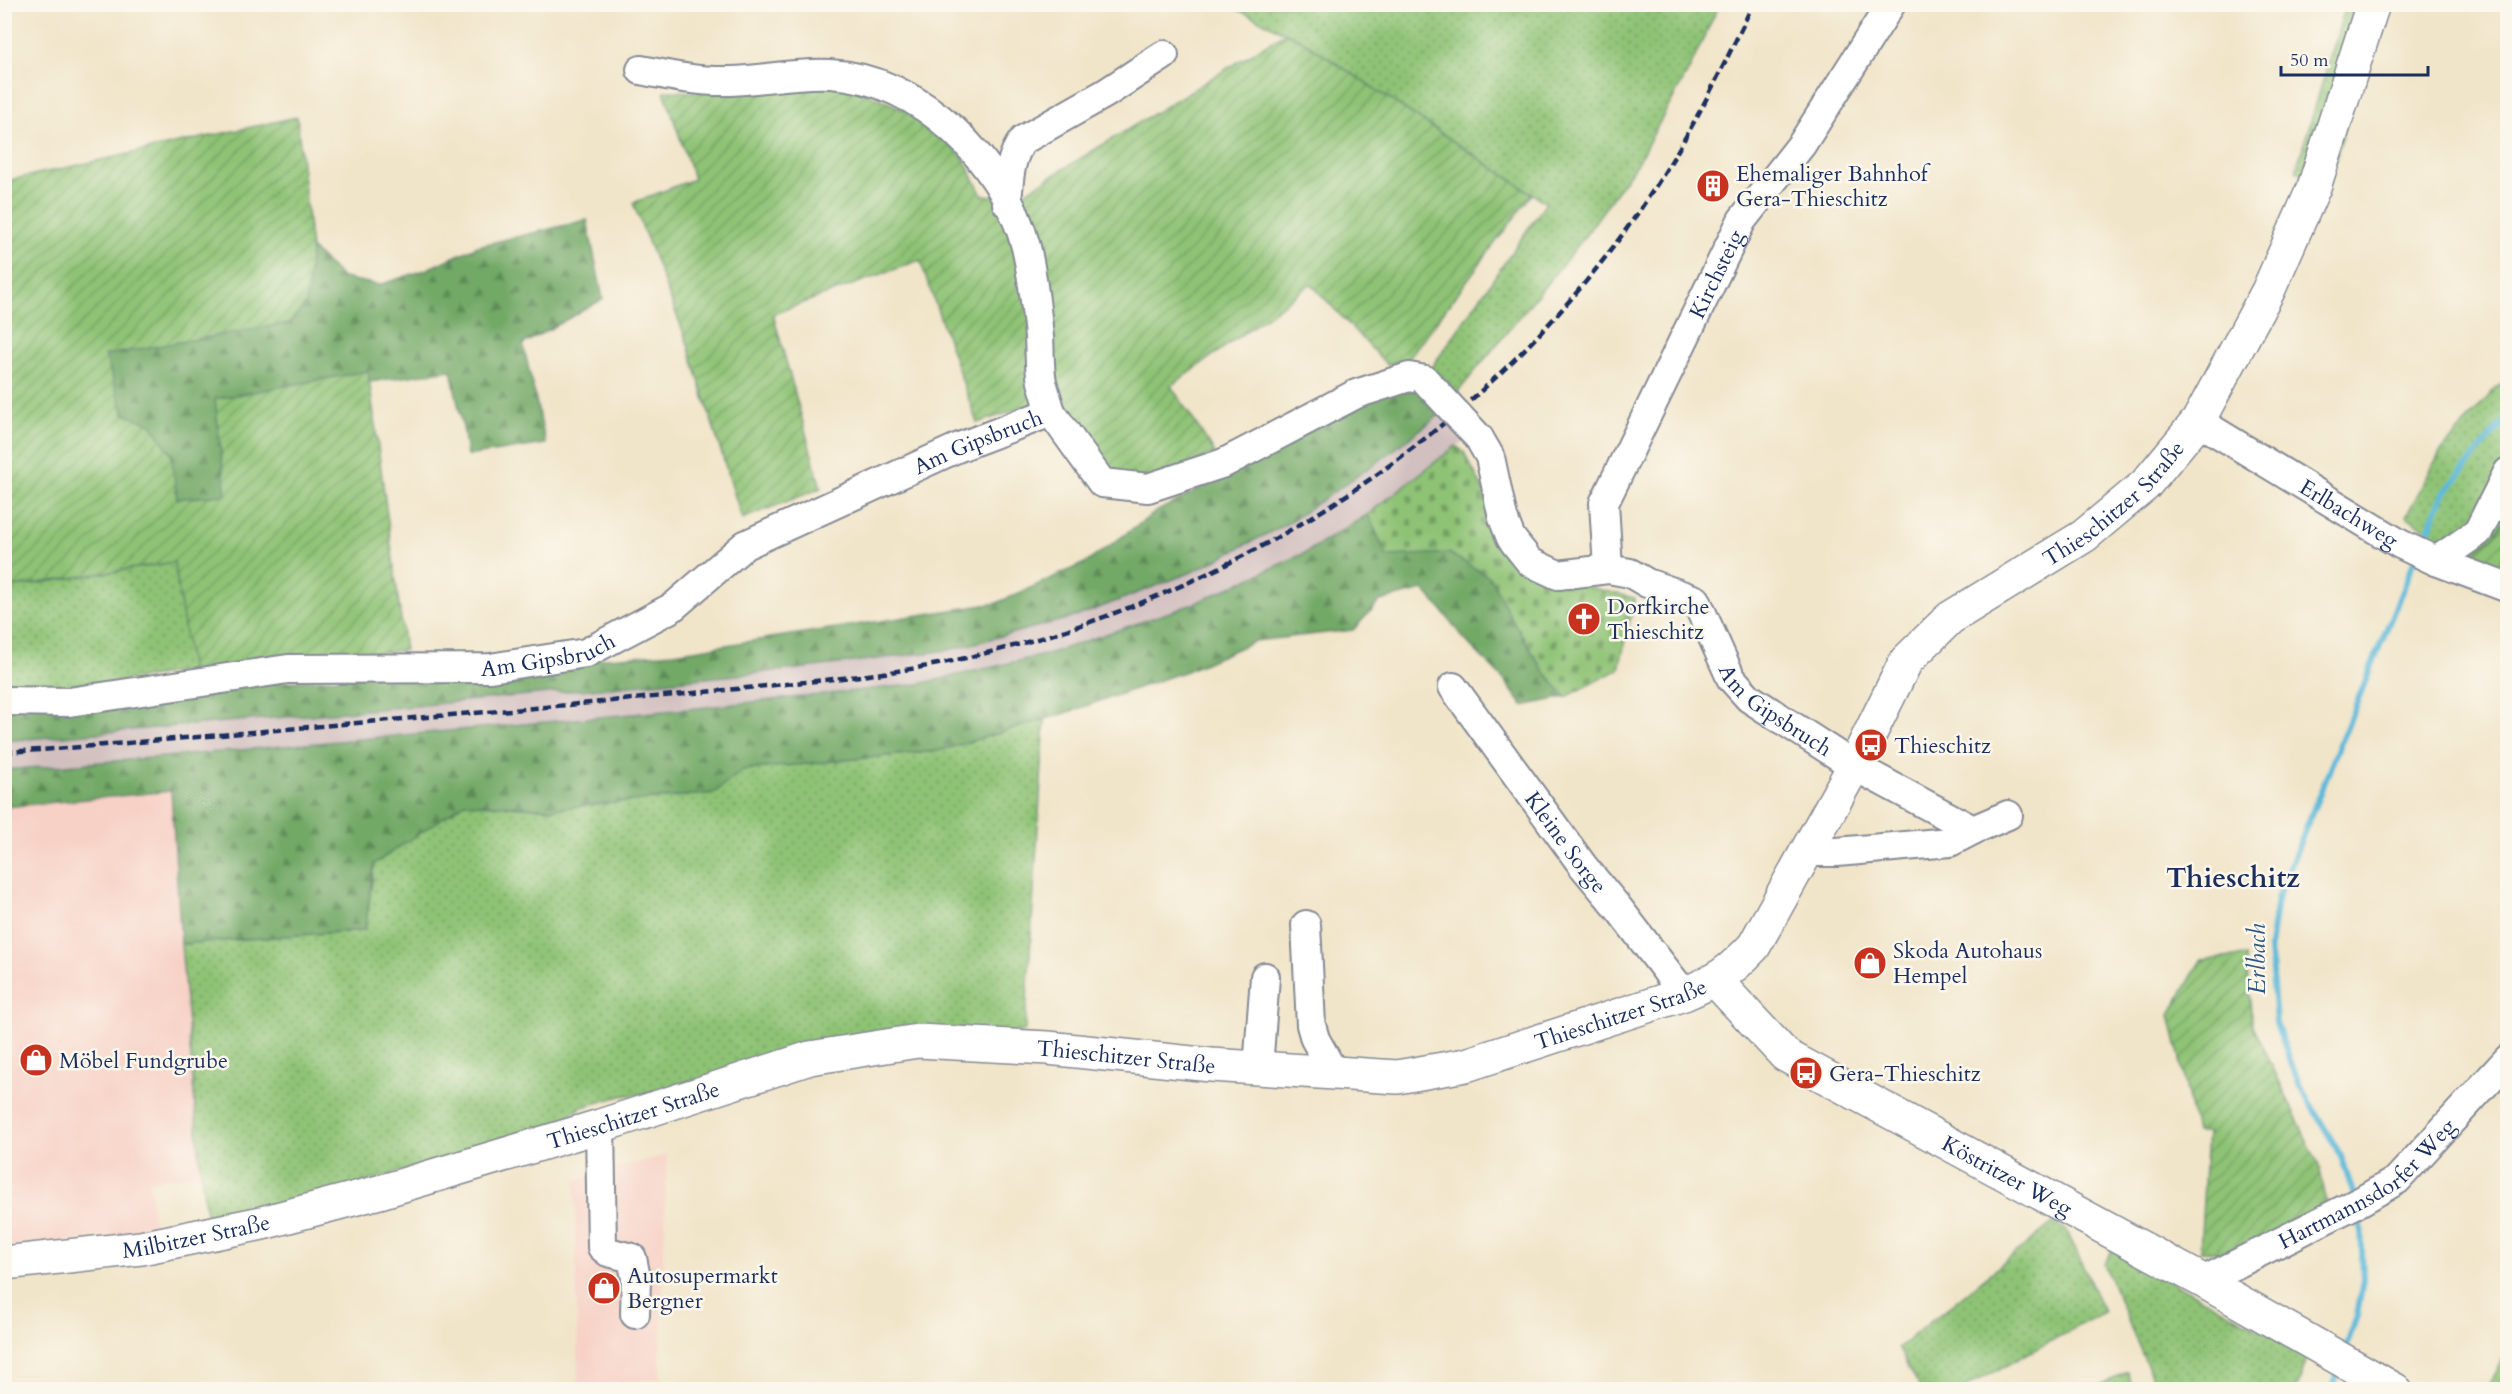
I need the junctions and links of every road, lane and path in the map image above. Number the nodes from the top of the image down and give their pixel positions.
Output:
1 (1891, 4) edge
2 (2373, 4) edge
3 (1164, 56) dead end
4 (641, 70) dead end
5 (1007, 203) junction
6 (1051, 412) junction
7 (2198, 421) junction
8 (2508, 472) edge
9 (2420, 554) junction
10 (1608, 569) junction
11 (2508, 588) edge
12 (1453, 687) dead end
13 (4, 701) edge
14 (1854, 766) junction
15 (2008, 815) dead end
16 (1972, 830) junction
17 (1805, 852) junction
18 (1306, 925) dead end
19 (1265, 977) dead end
20 (1716, 981) junction
21 (1684, 994) junction
22 (2507, 1058) edge
23 (1258, 1068) junction
24 (1334, 1073) junction
25 (600, 1126) junction
26 (383, 1191) joint
27 (4, 1263) edge
28 (2203, 1281) junction
29 (635, 1314) dead end
30 (2382, 1381) edge

1 - 10 street, Kirchsteig
2 - 7 main road, Thieschitzer Straße
3 - 5 street
4 - 5 street
5 - 6 street
6 - 10 street, Am Gipsbruch, bridge
6 - 13 street, Am Gipsbruch
7 - 9 street, Erlbachweg
7 - 14 main road, Thieschitzer Straße
8 - 9 street
9 - 11 street, Erlbachweg
10 - 14 street, Am Gipsbruch
12 - 21 street, Kleine Sorge
14 - 16 street
14 - 17 main road, Thieschitzer Straße
15 - 16 street
16 - 17 street
17 - 20 main road, Thieschitzer Straße
18 - 24 street
19 - 23 street
20 - 21 main road, Thieschitzer Straße
20 - 28 main road, Köstritzer Weg
21 - 24 main road, Thieschitzer Straße
22 - 28 street, Hartmannsdorfer Weg
23 - 24 main road, Thieschitzer Straße
23 - 25 main road, Thieschitzer Straße
25 - 26 main road, Thieschitzer Straße
25 - 29 street
26 - 27 main road, Milbitzer Straße
28 - 30 main road, Köstritzer Weg

